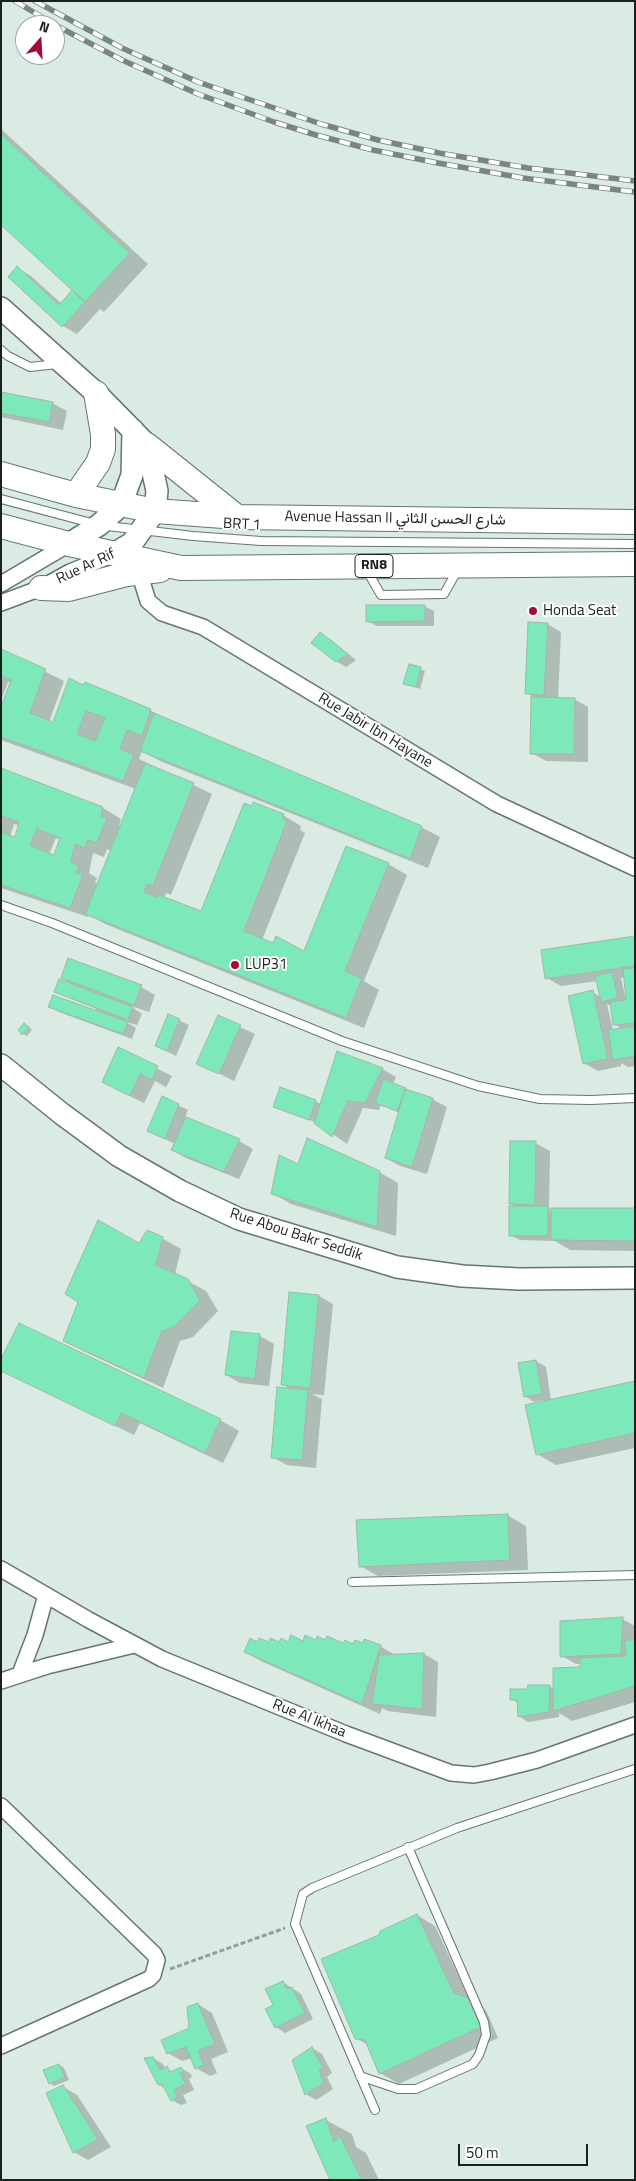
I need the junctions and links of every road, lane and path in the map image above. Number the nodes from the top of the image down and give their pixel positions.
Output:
1 (1, 308) edge
2 (1, 350) edge
3 (63, 363) junction
4 (96, 393) junction
5 (140, 437) junction
6 (1, 474) edge
7 (76, 496) junction
8 (1, 499) edge
9 (121, 506) junction
10 (155, 511) junction
11 (237, 517) junction
12 (635, 522) edge
13 (99, 525) junction
14 (1, 526) edge
15 (143, 531) junction
16 (69, 544) junction
17 (635, 544) edge
18 (114, 554) junction
19 (635, 564) edge
20 (181, 568) junction
21 (139, 572) junction
22 (1, 584) edge
23 (41, 588) junction
24 (1, 603) edge
25 (635, 868) edge
26 (1, 905) edge
27 (1, 1065) edge
28 (635, 1098) edge
29 (635, 1278) edge
30 (1, 1569) edge
31 (635, 1575) edge
32 (352, 1582) dead end
33 (46, 1595) junction
34 (134, 1645) junction
35 (20, 1674) junction
36 (1, 1681) edge
37 (635, 1725) edge
38 (635, 1769) edge
39 (1, 1806) edge
40 (408, 1847) junction
41 (295, 1924) junction
42 (153, 1975) junction
43 (1, 2046) edge
44 (360, 2076) junction
45 (375, 2110) dead end

1 - 3 street
2 - 3 lane
3 - 4 street
4 - 5 street
4 - 7 main road
5 - 9 street
5 - 10 street
5 - 11 main road
6 - 7 main road, Avenue Hassan II شارع الحسن الثاني
7 - 9 main road, Avenue Hassan II شارع الحسن الثاني
8 - 13 lane, BRT 1
9 - 10 main road, Avenue Hassan II شارع الحسن الثاني
9 - 13 street, Rue Ar Rif
10 - 11 main road, Avenue Hassan II شارع الحسن الثاني
10 - 15 street, Rue Ar Rif
11 - 12 main road, Avenue Hassan II شارع الحسن الثاني
13 - 15 lane, BRT 1
13 - 16 street, Rue Ar Rif
14 - 16 main road, RN8
15 - 17 lane, BRT 1
15 - 18 street, Rue Ar Rif
16 - 18 main road, RN8
16 - 22 street, Rue Ar Rif
18 - 20 main road, RN8
18 - 23 street, Rue Ar Rif
19 - 20 main road, RN8
20 - 21 main road
21 - 23 main road
21 - 25 street, Rue Jabir Ibn Hayane
23 - 24 street, Rue Ar Rif
26 - 28 lane
27 - 29 street, Rue Abou Bakr Seddik
30 - 33 street, Rue Al Ikhaa
31 - 32 lane
33 - 34 street, Rue Al Ikhaa
33 - 35 street
34 - 35 street
34 - 37 street, Rue Al Ikhaa
35 - 36 street
38 - 40 lane
39 - 42 street
40 - 41 lane
40 - 44 lane
41 - 42 path
41 - 44 lane
42 - 43 street
44 - 45 lane

